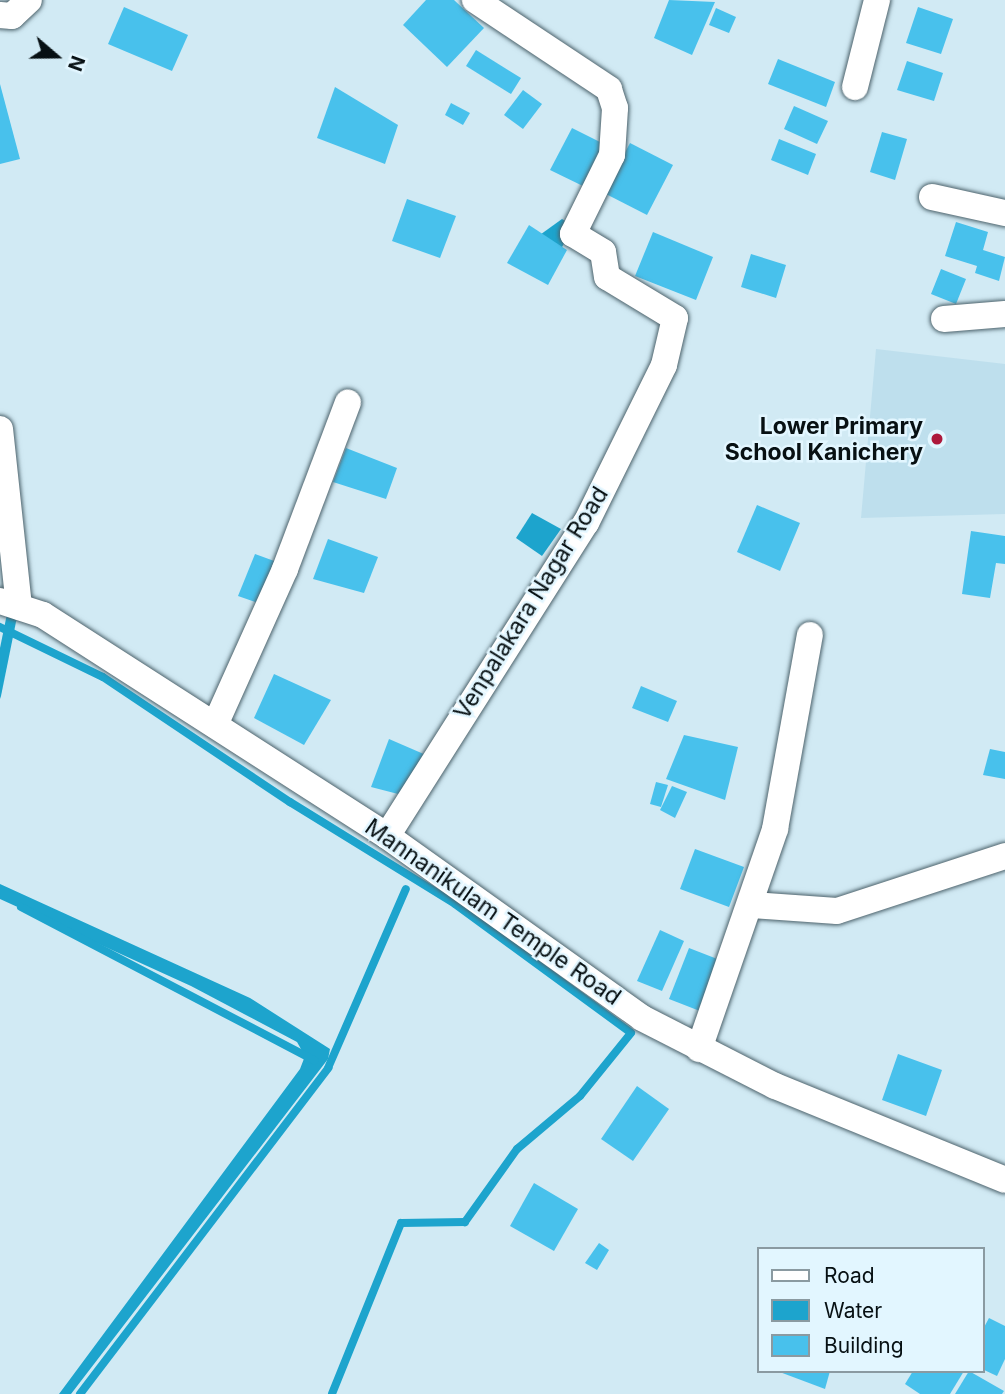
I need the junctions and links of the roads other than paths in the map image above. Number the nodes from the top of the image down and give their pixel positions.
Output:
1 (29, 0) edge
2 (475, 0) edge
3 (877, 0) edge
4 (0, 15) edge
5 (855, 87) dead end
6 (932, 197) dead end
7 (1005, 213) edge
8 (1005, 314) edge
9 (944, 318) dead end
10 (348, 402) dead end
11 (0, 429) edge
12 (7, 603) edge
13 (810, 635) dead end
14 (215, 725) junction
15 (387, 836) junction
16 (1005, 856) edge
17 (752, 905) junction
18 (699, 1049) junction
19 (1005, 1180) edge

1 - 4 street
2 - 15 street, Venpalakara Nagar Road
3 - 5 street
6 - 7 street
8 - 9 street
10 - 14 street
11 - 12 street
12 - 14 street, Mannanikulam Temple Road
13 - 17 street
14 - 15 street, Mannanikulam Temple Road
15 - 18 street, Mannanikulam Temple Road
16 - 17 street
17 - 18 street
18 - 19 street, Mannanikulam Temple Road

